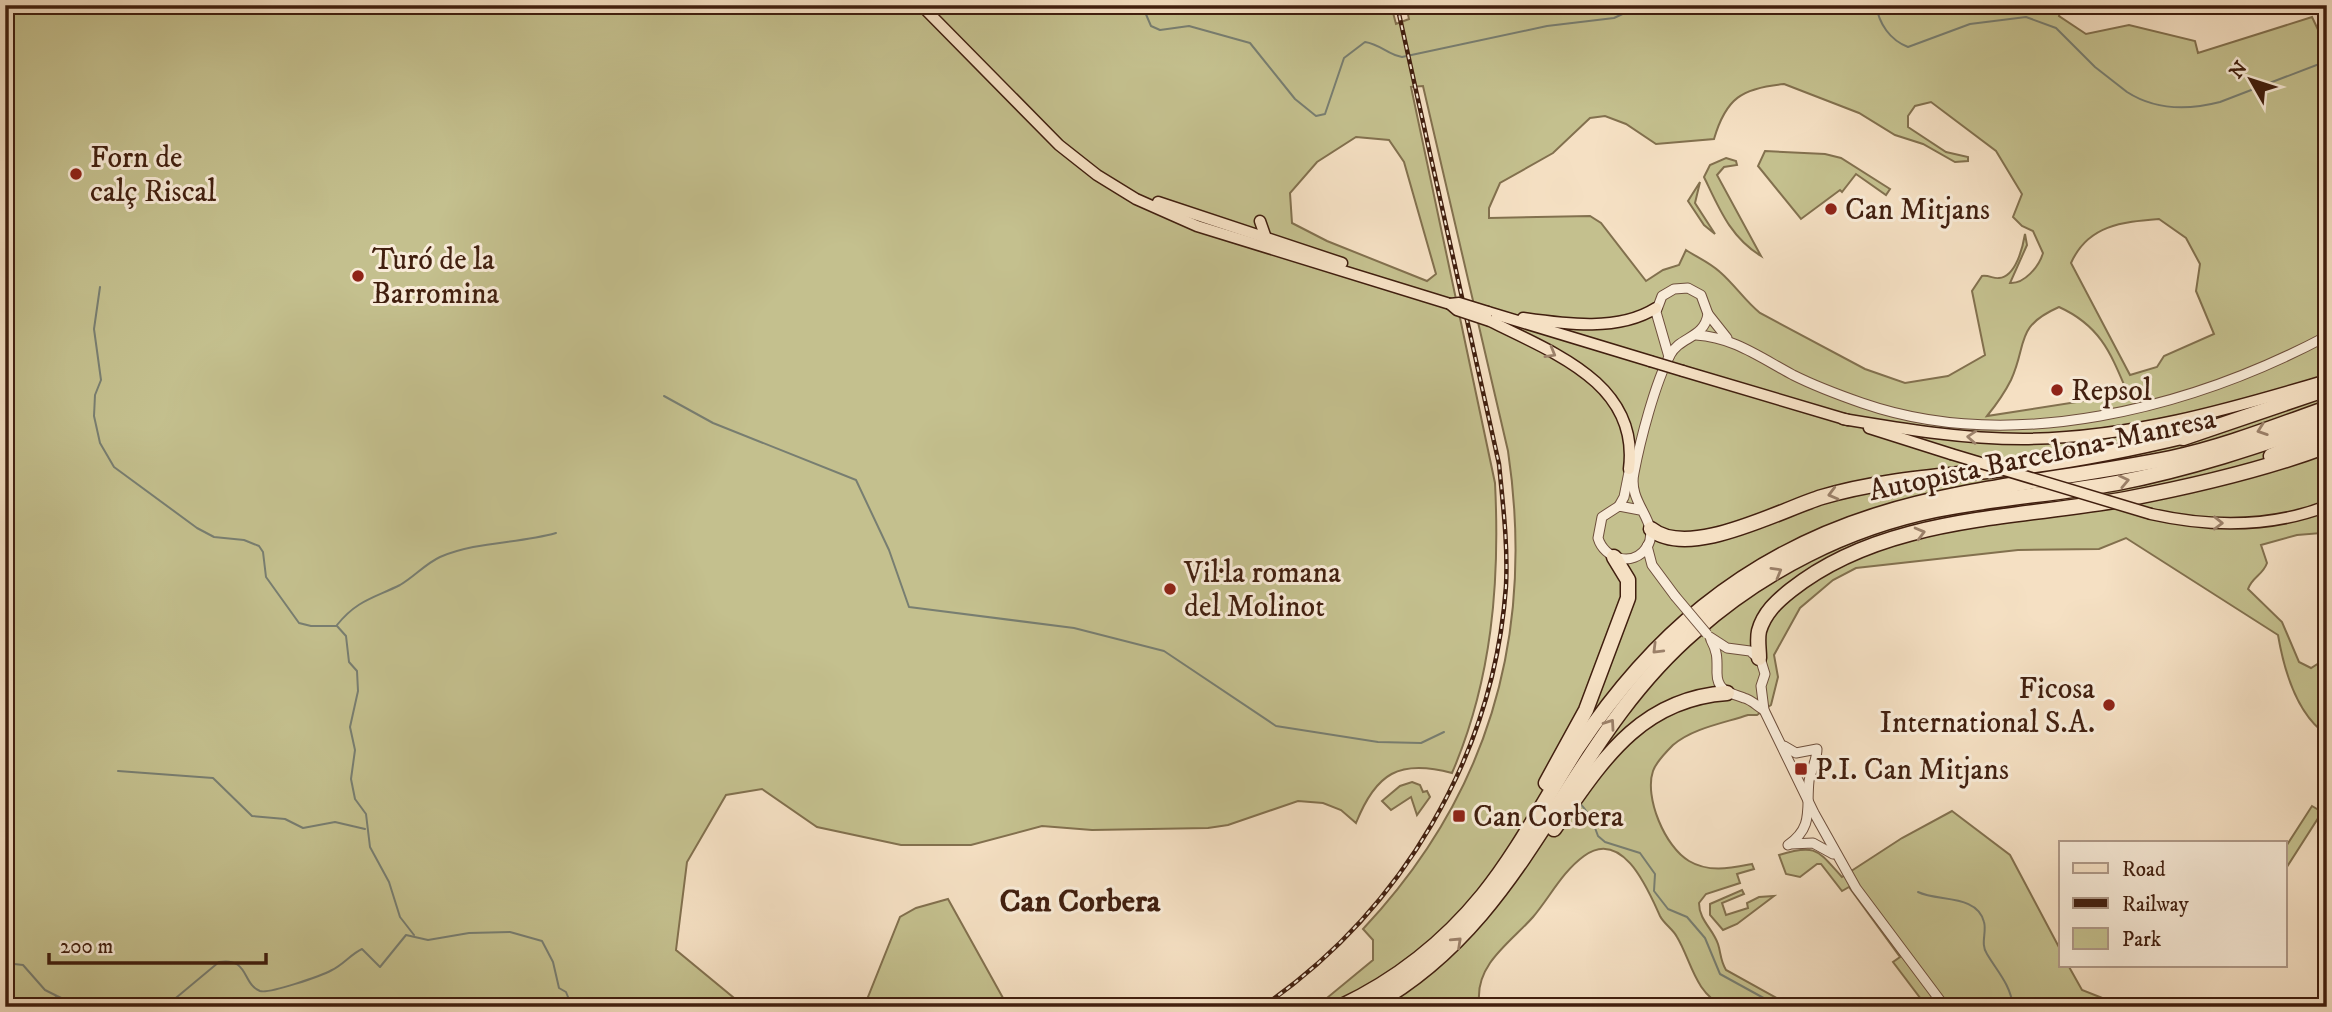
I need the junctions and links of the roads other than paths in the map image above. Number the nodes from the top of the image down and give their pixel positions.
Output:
1 (921, 5) edge
2 (930, 5) edge
3 (1260, 221) junction
4 (1219, 225) junction
5 (1265, 239) junction
6 (1280, 243) junction
7 (1314, 261) junction
8 (1430, 299) junction
9 (1656, 308) junction
10 (1708, 314) junction
11 (1492, 316) junction
12 (1663, 331) junction
13 (2327, 335) edge
14 (1692, 337) junction
15 (1730, 341) junction
16 (1669, 357) junction
17 (2327, 380) edge
18 (2327, 389) edge
19 (2327, 408) edge
20 (1843, 419) junction
21 (2327, 422) edge
22 (2327, 431) edge
23 (2190, 435) junction
24 (1641, 443) junction
25 (2327, 446) edge
26 (1629, 469) junction
27 (2224, 475) junction
28 (1976, 489) junction
29 (1619, 506) junction
30 (2327, 506) edge
31 (1640, 510) junction
32 (1651, 529) junction
33 (1647, 546) junction
34 (1614, 557) junction
35 (1631, 558) junction
36 (1660, 578) junction
37 (1709, 635) junction
38 (1735, 650) junction
39 (1759, 658) junction
40 (1719, 665) junction
41 (1761, 686) junction
42 (1727, 693) junction
43 (1744, 697) junction
44 (1764, 710) junction
45 (1782, 745) junction
46 (1808, 802) junction
47 (1837, 857) junction
48 (1477, 921) junction
49 (1345, 1005) edge
50 (1369, 1007) edge
51 (1945, 1007) edge

1 - 7 main road
2 - 4 main road
3 - 4 main road
3 - 5 main road
3 - 6 main road
4 - 5 main road
5 - 6 main road
5 - 7 main road
6 - 8 main road
7 - 8 main road
8 - 11 main road, bridge
9 - 10 street
9 - 11 main road
9 - 12 street
10 - 14 street
10 - 15 street
11 - 20 main road, bridge
11 -> 26 main road
12 - 14 street
12 - 16 street
13 - 15 street
14 - 15 street
14 - 16 street
16 - 24 street
17 -> 20 main road
18 - 23 highway
19 -> 28 highway, Autopista Barcelona-Manresa
20 -> 30 main road, bridge
48 -> 21 highway, Autopista Barcelona-Manresa
22 - 27 highway
23 - 28 highway
23 -> 32 highway
24 - 26 street
24 - 31 street
25 - 27 highway
26 - 29 street
39 -> 27 highway
28 -> 49 highway, Autopista Barcelona-Manresa
29 - 31 street
29 - 34 street
31 - 32 street
32 - 33 street
33 - 35 street
33 - 36 street
34 - 35 street
34 - 49 highway
35 - 36 street
36 - 37 street, bridge
37 - 38 street
37 - 40 street
38 - 39 street
38 - 40 street
39 - 41 street
40 - 42 street
41 - 43 street
41 - 44 street
42 - 43 street
42 - 48 highway
43 - 44 street
44 - 45 street
45 - 46 street
45 - 46 street
46 - 47 street
46 - 47 street
47 - 51 street
50 -> 48 highway, Autopista Barcelona-Manresa

